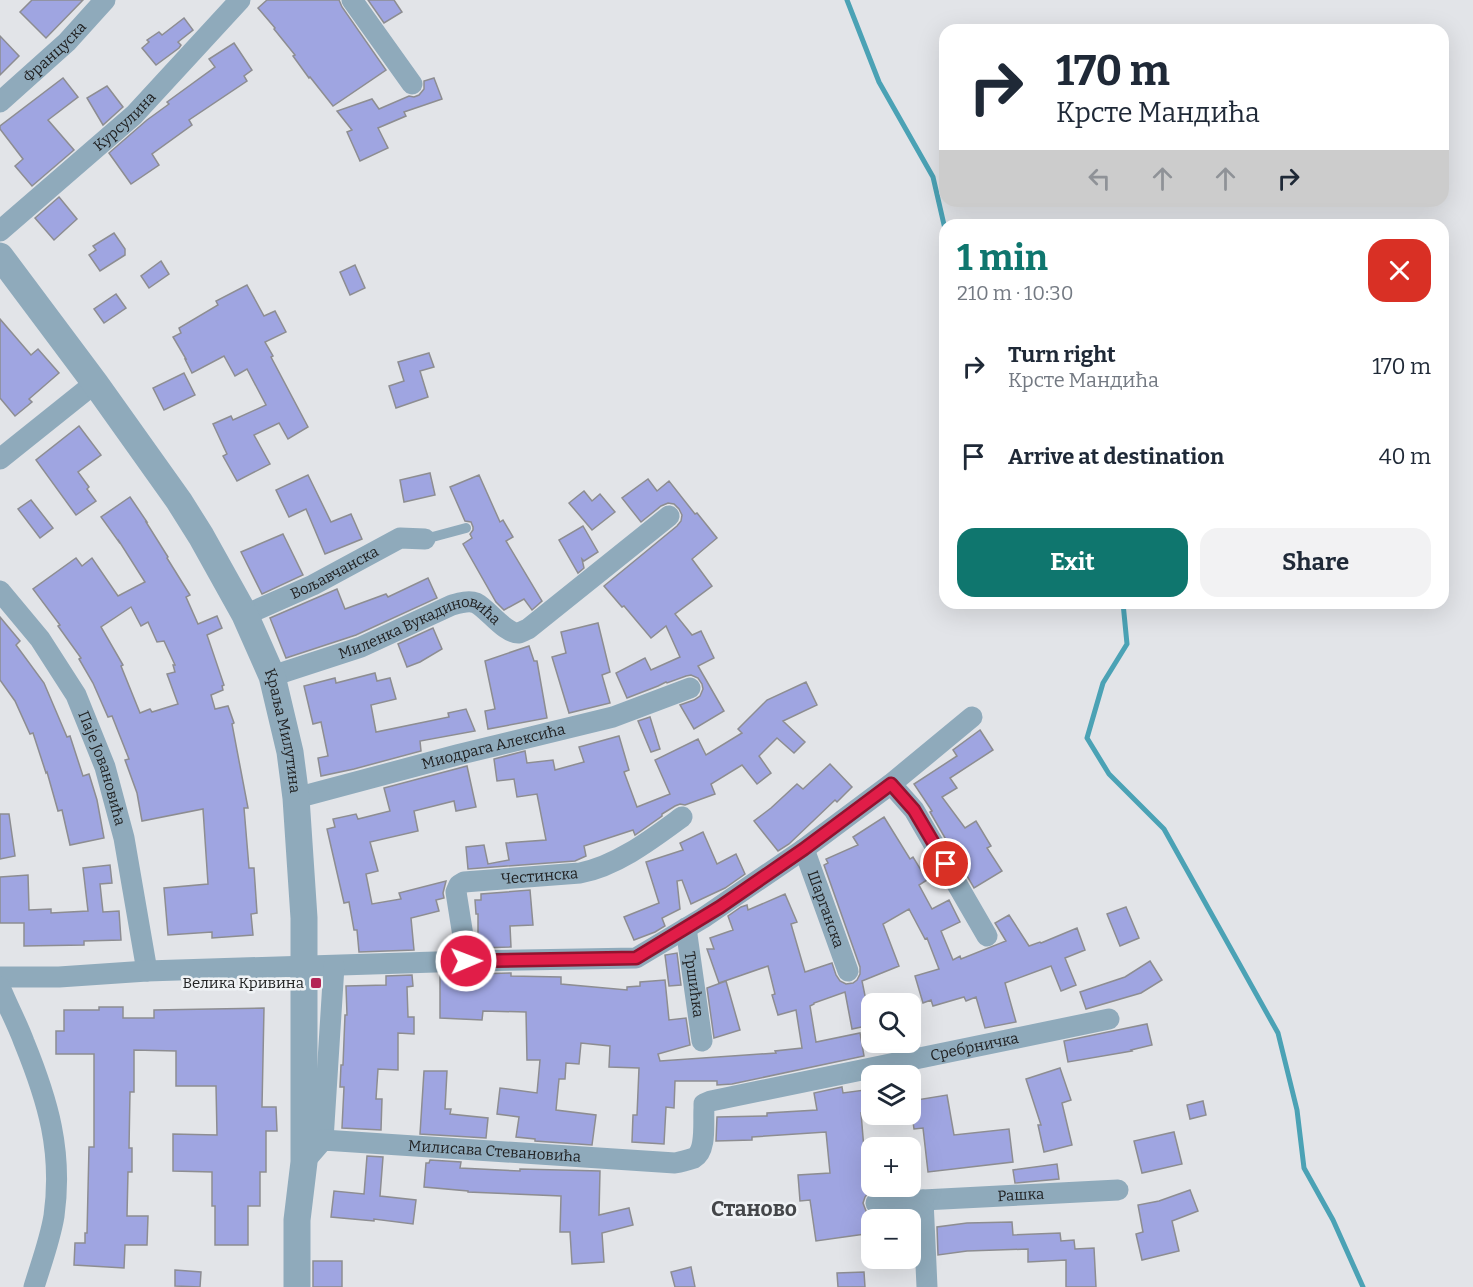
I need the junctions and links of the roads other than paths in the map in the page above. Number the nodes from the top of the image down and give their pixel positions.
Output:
1 (105, 0) edge
2 (240, 0) edge
3 (352, 0) edge
4 (412, 84) dead end
5 (0, 102) edge
6 (0, 231) edge
7 (0, 256) edge
8 (94, 382) junction
9 (0, 459) edge
10 (669, 516) dead end
11 (466, 528) dead end
12 (425, 539) joint
13 (0, 591) edge
14 (245, 615) junction
15 (272, 676) junction
16 (690, 688) dead end
17 (972, 717) dead end
18 (891, 784) junction
19 (296, 798) junction
20 (682, 817) dead end
21 (804, 849) junction
22 (686, 928) junction
23 (987, 936) dead end
24 (466, 961) junction
25 (334, 966) junction
26 (305, 967) junction
27 (848, 970) dead end
28 (147, 971) junction
29 (0, 977) edge
30 (0, 987) edge
31 (1109, 1019) dead end
32 (702, 1041) dead end
33 (323, 1140) junction
34 (694, 1157) joint
35 (304, 1162) junction
36 (1118, 1190) dead end
37 (923, 1200) junction
38 (876, 1203) dead end
39 (34, 1287) edge
40 (297, 1287) edge
41 (927, 1287) edge

1 - 5 street, Француска
2 - 6 street, Курсулина
3 - 4 street
7 - 8 street, Краља Милутина
8 - 9 street
8 - 14 street, Краља Милутина
10 - 15 street, Миленка Вукадиновића
11 - 12 lane
12 - 14 street, Вољавчанска
13 - 28 street, Паје Јовановића
14 - 15 street, Краља Милутина
15 - 19 street, Краља Милутина
16 - 19 street, Миодрага Алексића
17 - 18 street
18 - 21 street
18 - 23 street
19 - 26 street, Краља Милутина
20 - 24 street, Честинска
21 - 22 street
21 - 27 street, Шарганска
22 - 24 street
22 - 32 street, Тршићка
24 - 25 street
25 - 26 street
25 - 33 street
26 - 28 street
26 - 35 street, Краља Милутина
28 - 29 street
30 - 39 street
31 - 34 street, Сребрничка
33 - 34 street, Милисава Стевановића
33 - 35 street
35 - 40 street, Краља Милутина
36 - 37 street, Рашка
37 - 38 street, Рашка
37 - 41 street

